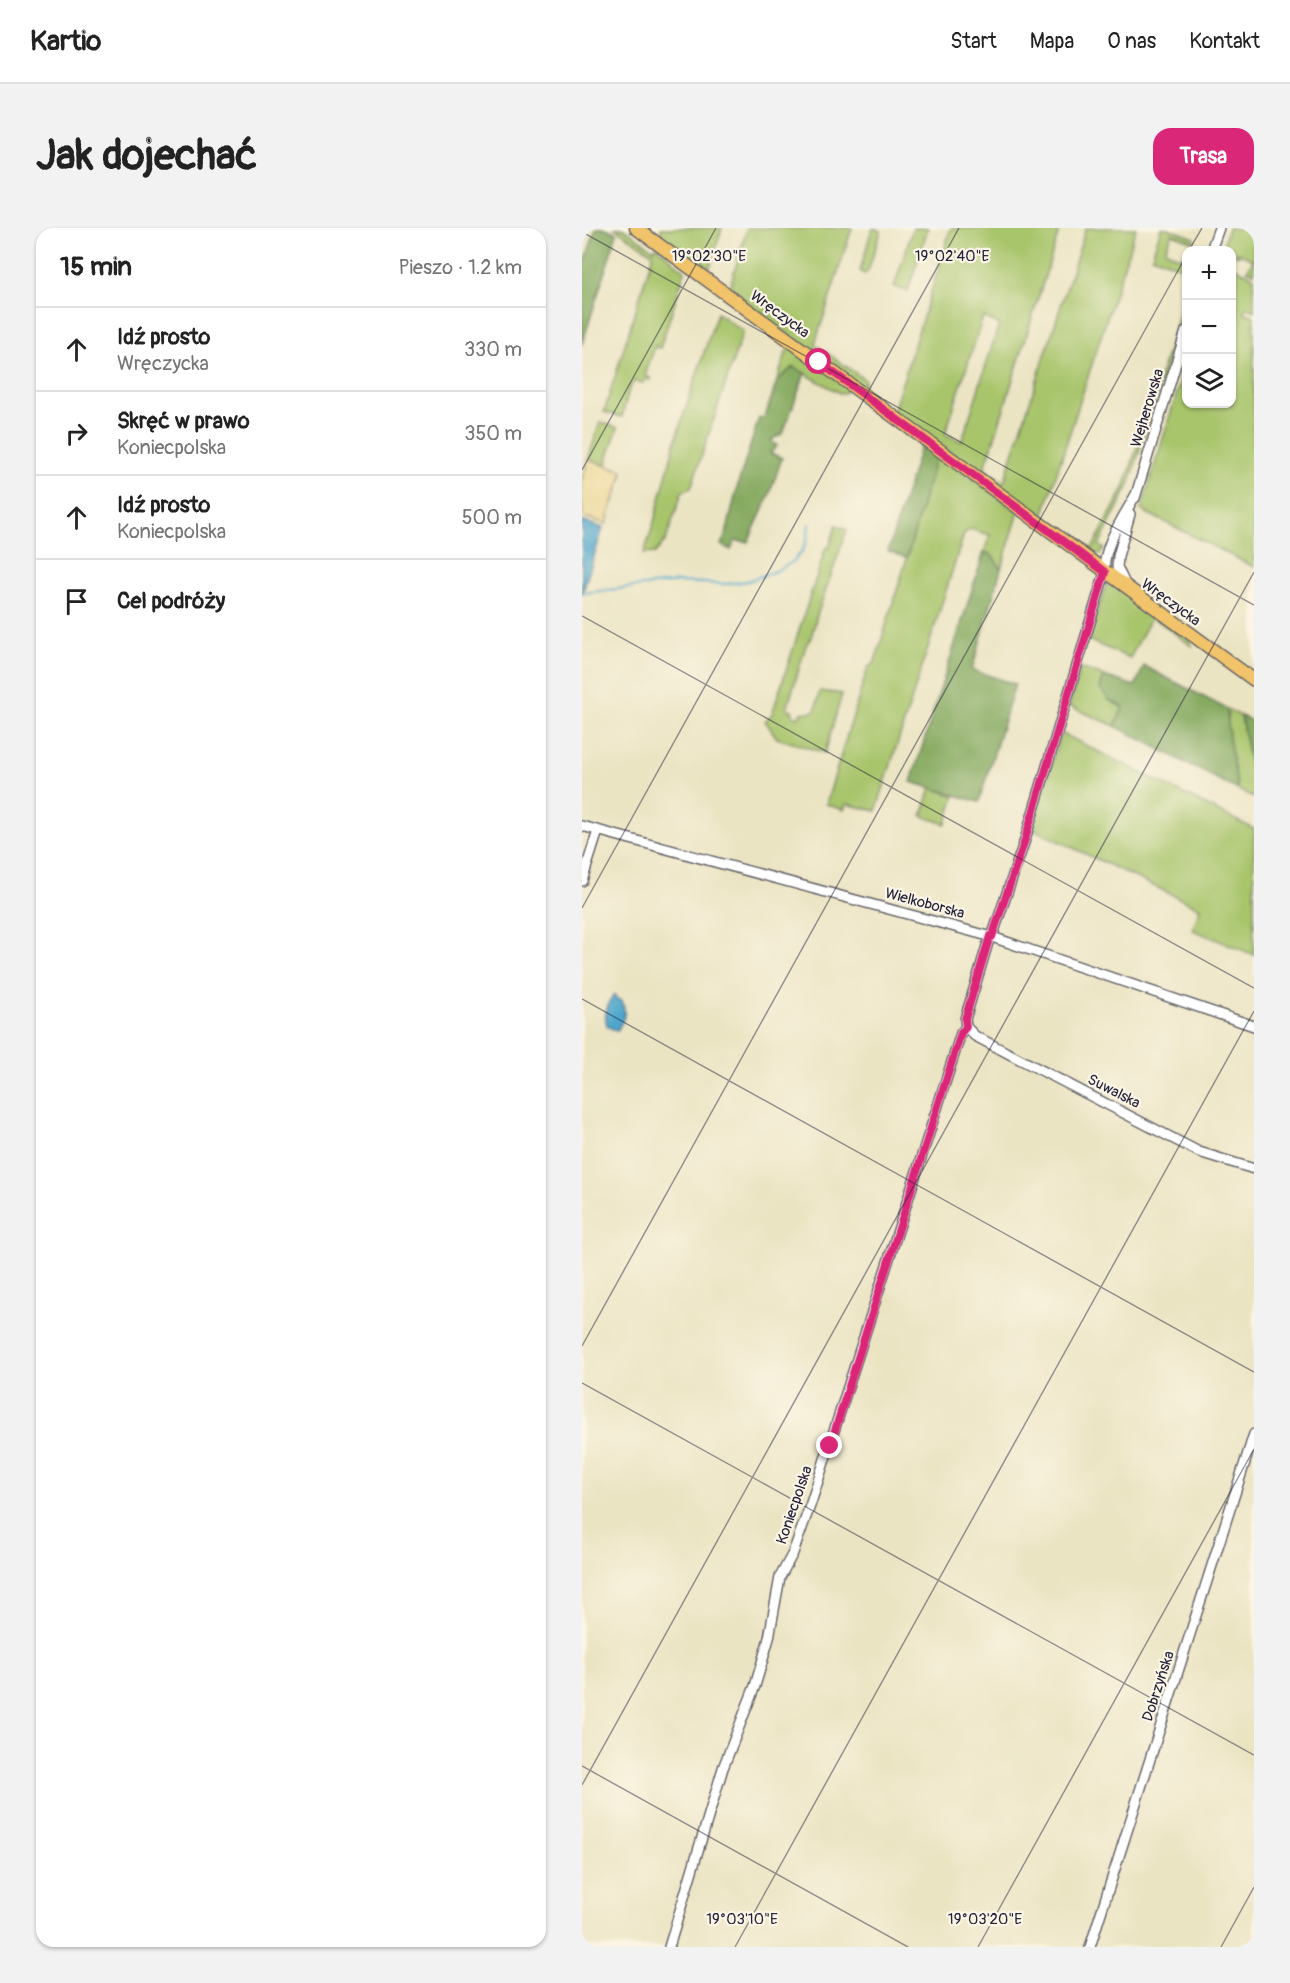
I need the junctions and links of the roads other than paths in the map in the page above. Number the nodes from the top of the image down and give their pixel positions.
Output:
1 (636, 228) edge
2 (1219, 228) edge
3 (1212, 246) edge
4 (1182, 345) edge
5 (1136, 494) junction
6 (1108, 548) junction
7 (1082, 555) junction
8 (1118, 556) junction
9 (1105, 572) junction
10 (1128, 589) junction
11 (1254, 680) edge
12 (582, 826) edge
13 (598, 831) junction
14 (582, 881) edge
15 (991, 936) junction
16 (1254, 1026) edge
17 (966, 1027) junction
18 (1254, 1169) edge
19 (1254, 1434) edge
20 (669, 1947) edge
21 (1090, 1947) edge

1 - 7 main road, Wręczycka
2 - 3 street
4 - 5 street, Wejherowska
5 - 6 street, Wejherowska
5 - 8 street, Wejherowska
6 - 7 street
6 - 9 street
7 - 9 main road, Wręczycka
8 - 9 street
8 - 10 street
9 - 10 main road, Wręczycka
9 - 15 street, Koniecpolska
10 - 11 main road, Wręczycka
12 - 13 street, Wielkoborska
13 - 14 street
13 - 15 street, Wielkoborska
15 - 16 street, Wielkoborska
15 - 17 street, Koniecpolska
17 - 18 street, Suwalska
17 - 20 street, Koniecpolska
19 - 21 street, Dobrzyńska

